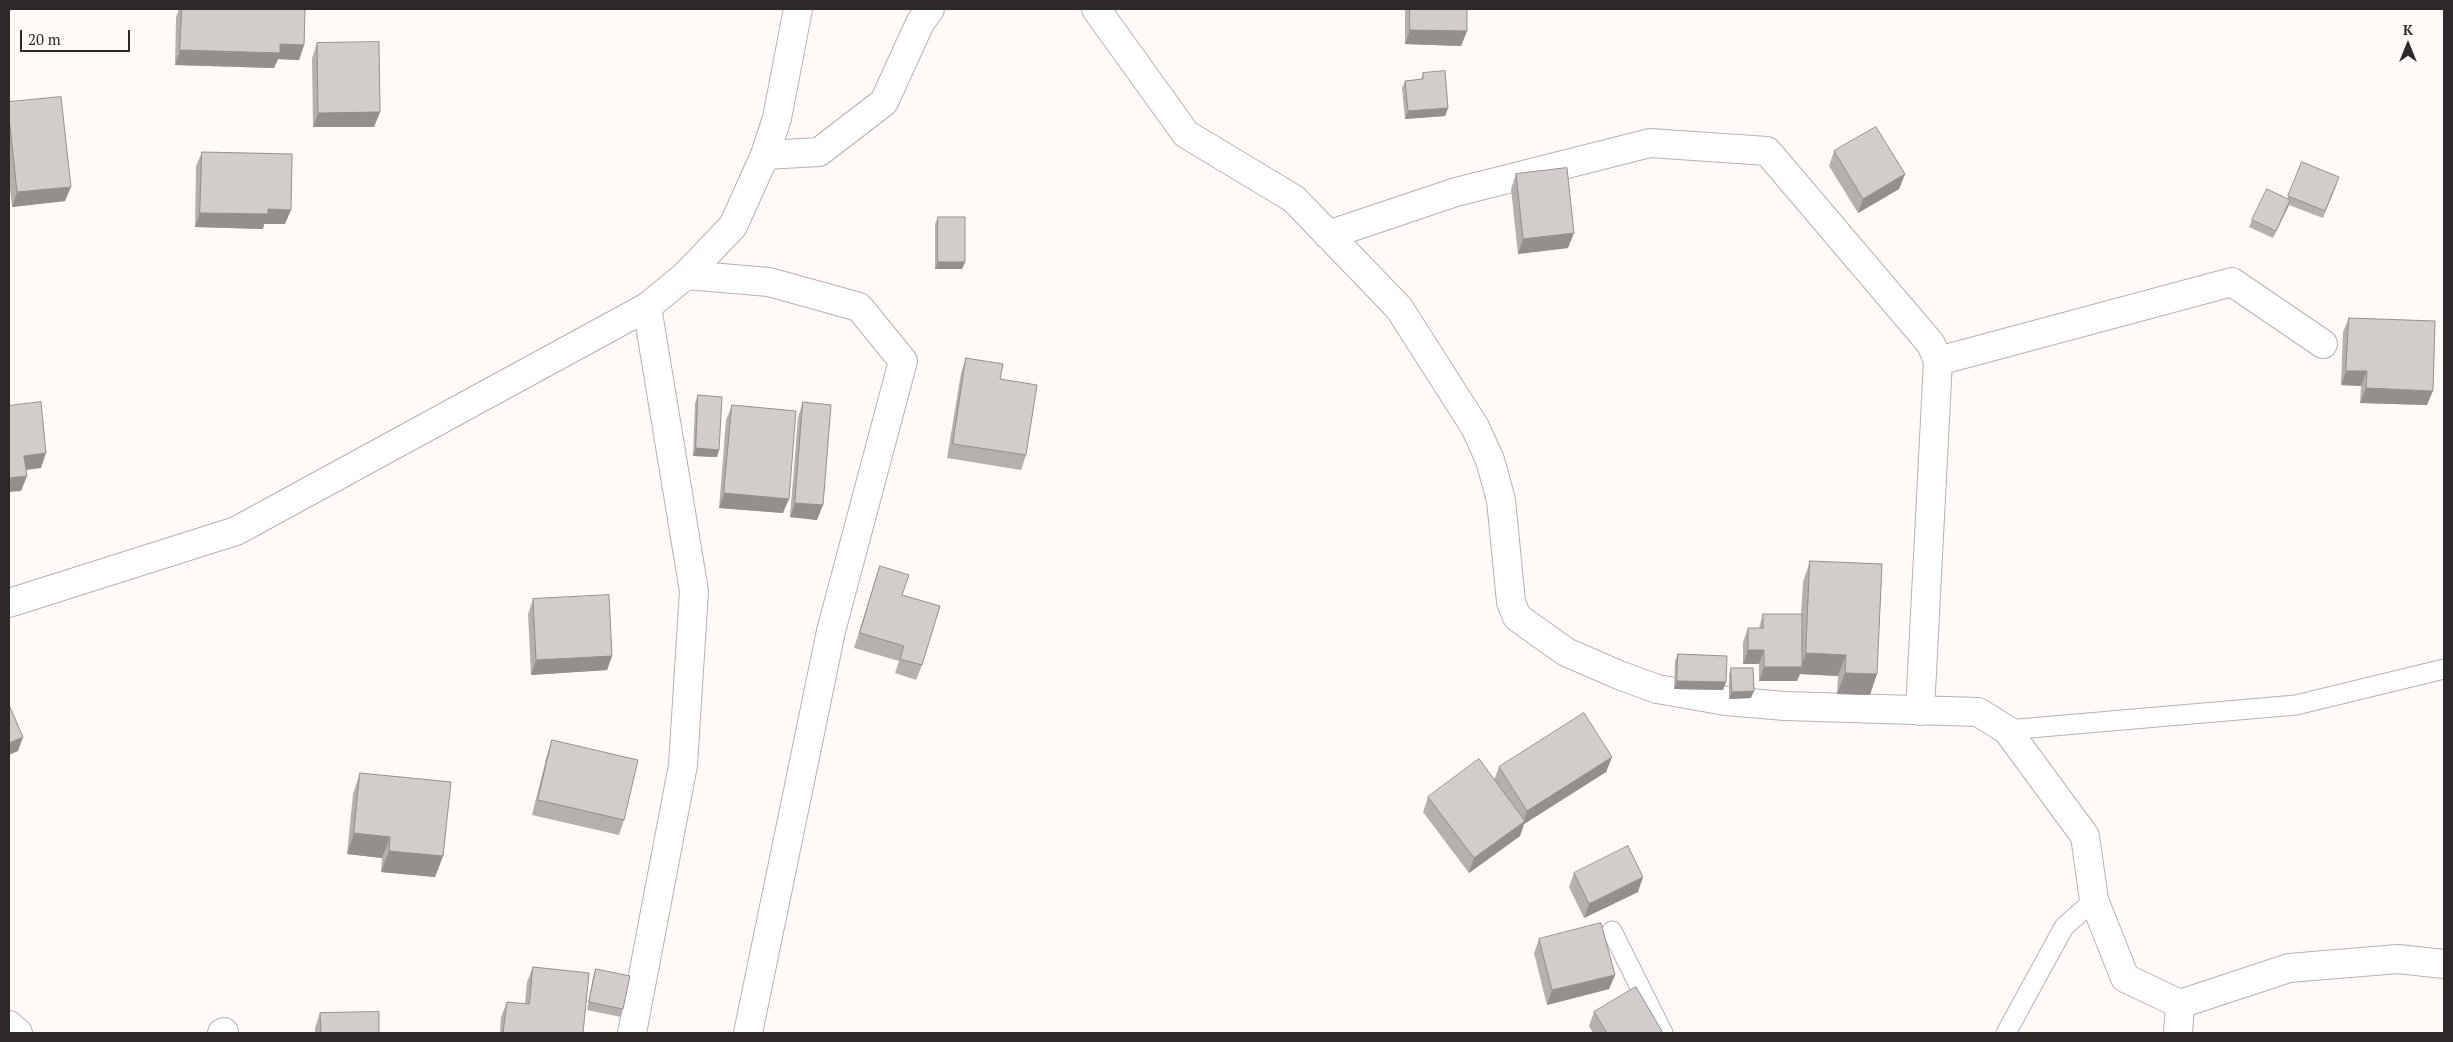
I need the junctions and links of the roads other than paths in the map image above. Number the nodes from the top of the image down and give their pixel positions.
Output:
1 (798, 9) edge
2 (930, 9) edge
3 (1096, 9) edge
4 (765, 155) junction
5 (1328, 235) junction
6 (686, 275) junction
7 (647, 306) junction
8 (2324, 344) dead end
9 (1938, 361) junction
10 (9, 603) edge
11 (2444, 669) edge
12 (1920, 711) junction
13 (2007, 730) junction
14 (2094, 900) junction
15 (1612, 931) dead end
16 (2444, 964) edge
17 (2180, 1004) junction
18 (9, 1025) edge
19 (18, 1033) edge
20 (632, 1033) edge
21 (748, 1033) edge
22 (1663, 1033) edge
23 (2006, 1033) edge
24 (2178, 1033) edge

1 - 4 street
2 - 4 street
3 - 5 street
4 - 6 street
5 - 9 street
5 - 12 street
6 - 7 street
6 - 21 street
7 - 10 street
7 - 20 street
8 - 9 street
9 - 12 street
11 - 13 lane
12 - 13 street
13 - 14 street
14 - 17 street
14 - 23 lane
15 - 22 lane
16 - 17 street
17 - 24 street
18 - 19 street

